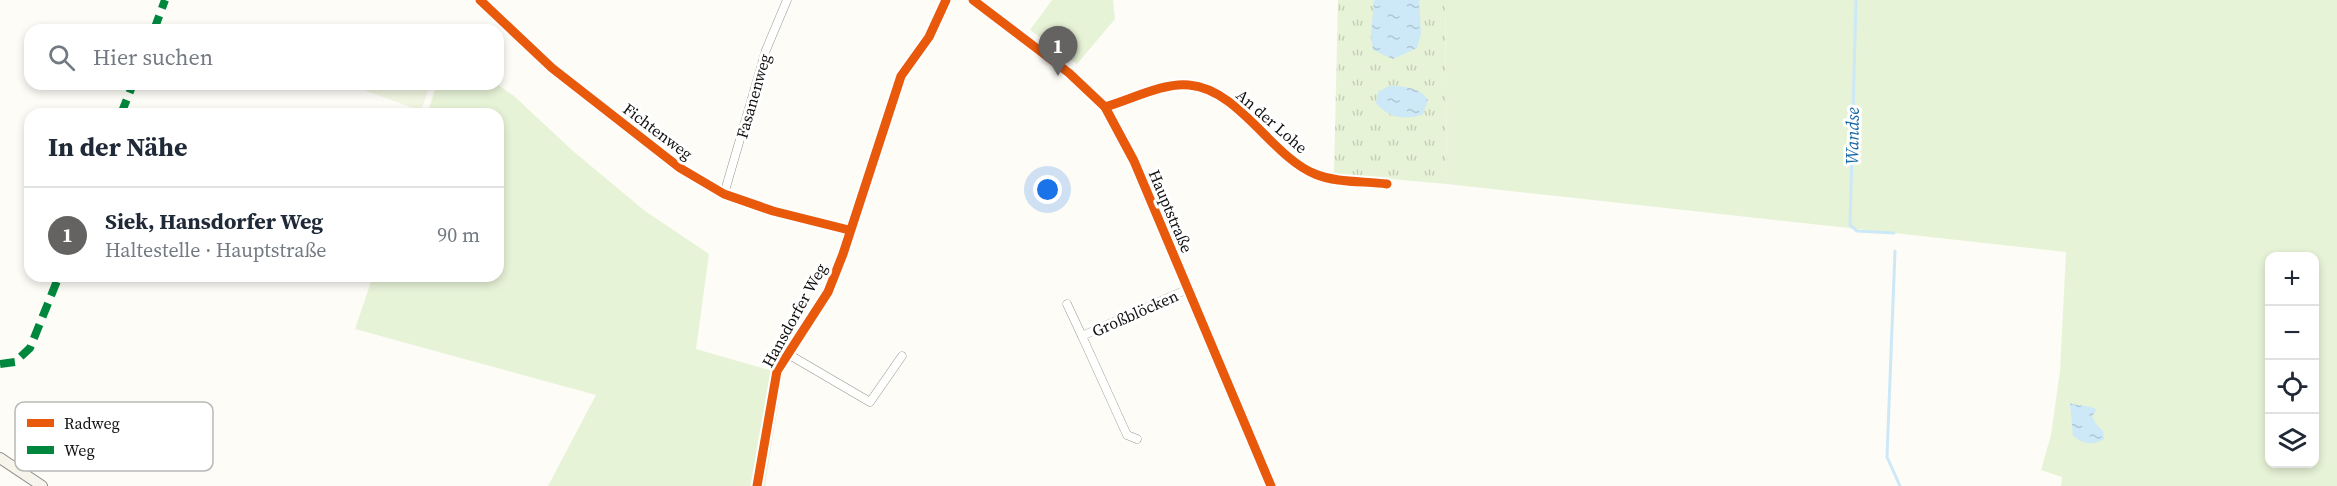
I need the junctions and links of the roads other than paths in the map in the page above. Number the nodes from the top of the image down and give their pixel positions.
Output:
1 (480, 0) edge
2 (787, 0) edge
3 (946, 0) edge
4 (973, 0) edge
5 (1105, 107) junction
6 (1387, 184) dead end
7 (724, 194) junction
8 (849, 230) junction
9 (1188, 289) junction
10 (1067, 304) dead end
11 (1082, 336) junction
12 (788, 354) junction
13 (902, 356) dead end
14 (1137, 439) dead end
15 (0, 458) edge
16 (15, 468) edge
17 (20, 471) edge
18 (42, 486) edge
19 (757, 486) edge
20 (1271, 486) edge

1 - 7 street, Fichtenweg
2 - 7 street, Fasanenweg
3 - 8 street, Hansdorfer Weg
4 - 5 street, Hauptstraße
5 - 6 street, An der Lohe
5 - 9 street, Hauptstraße
7 - 8 street, Fichtenweg
8 - 12 street, Hansdorfer Weg
9 - 11 street, Großblöcken
9 - 20 street, Hauptstraße
10 - 11 street, Großblöcken
11 - 14 street, Großblöcken
12 - 13 street, Hansdorfer Weg
12 - 19 street, Hansdorfer Weg
15 - 16 street
17 - 18 street

